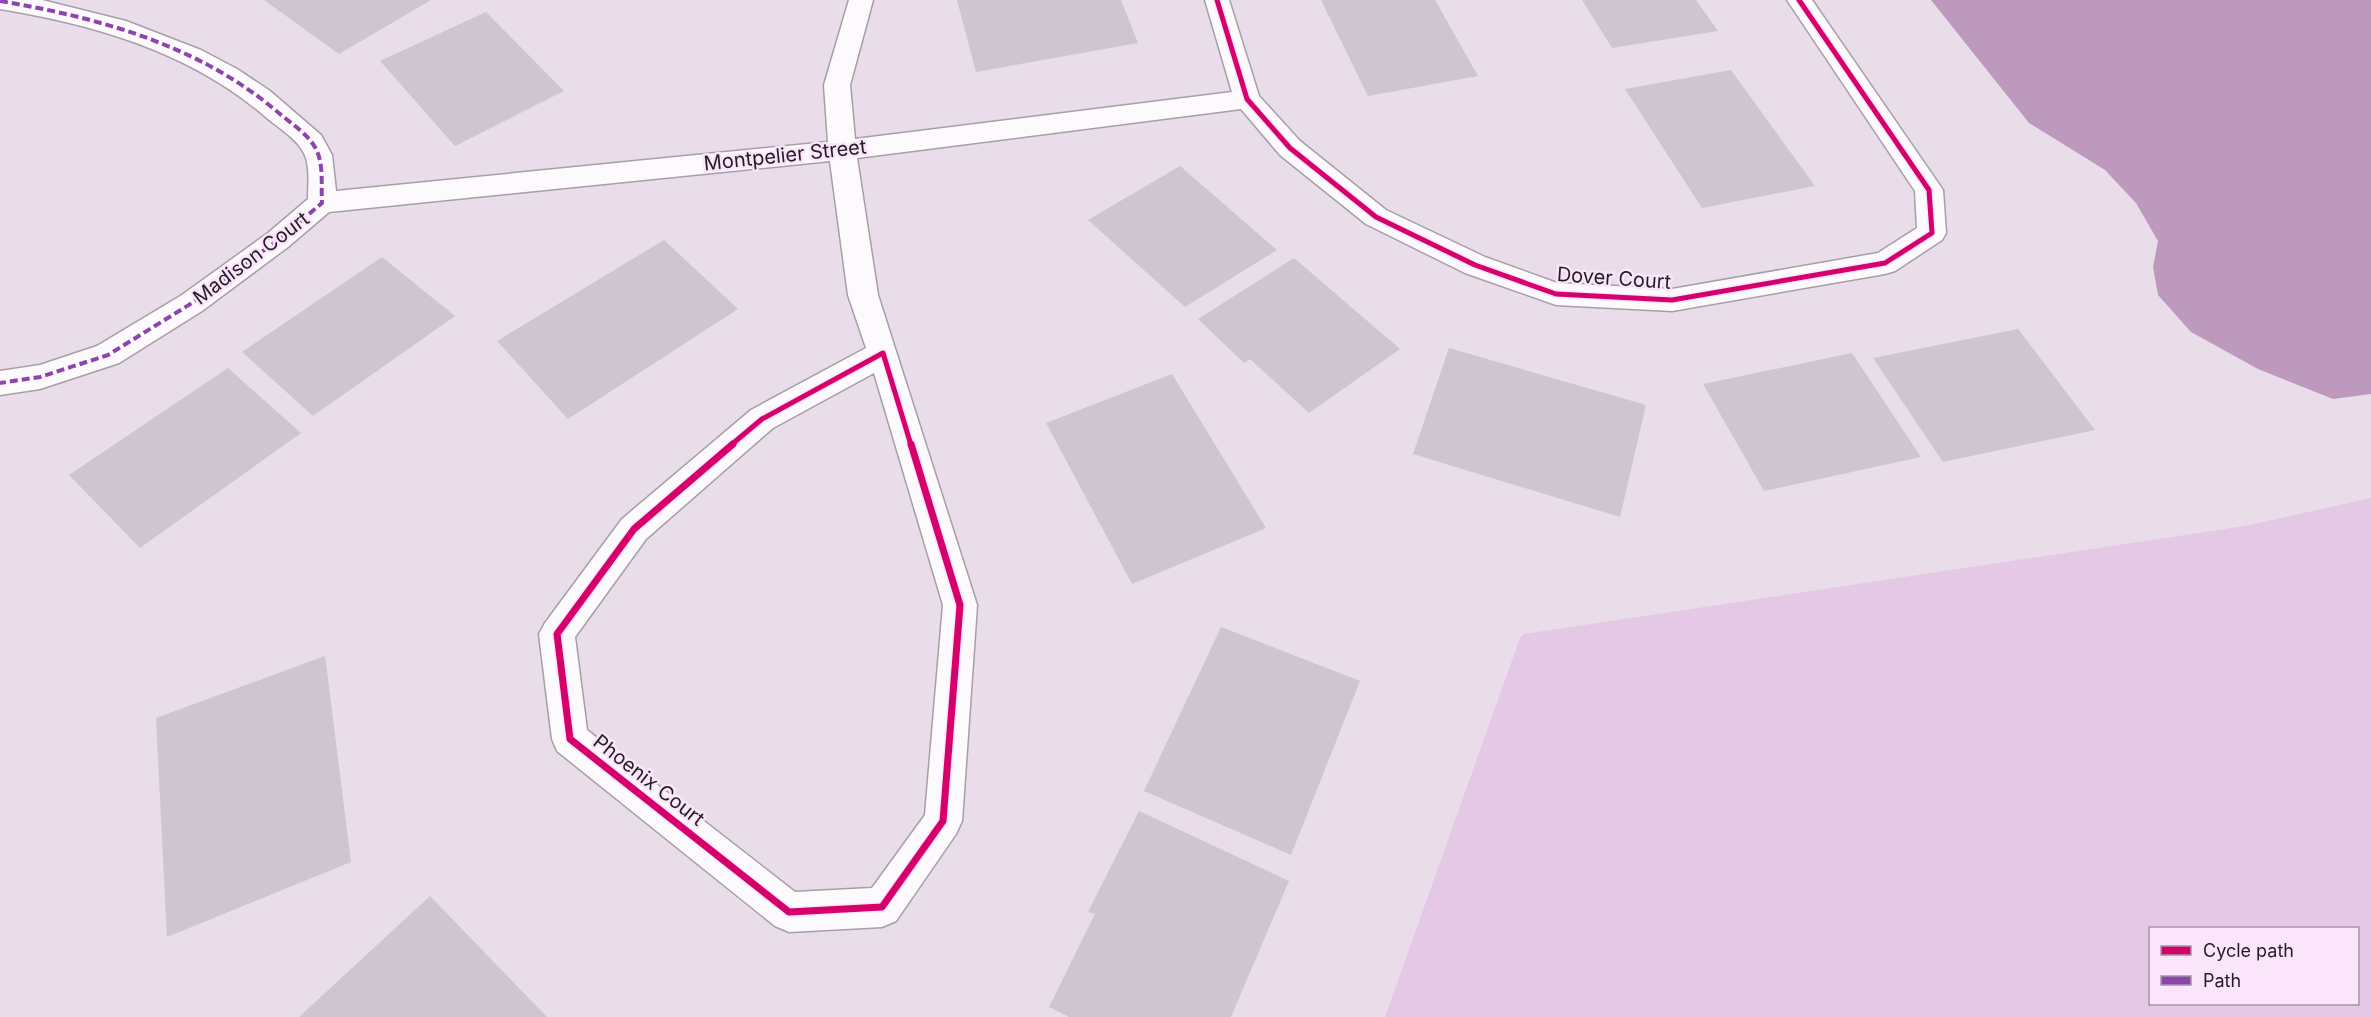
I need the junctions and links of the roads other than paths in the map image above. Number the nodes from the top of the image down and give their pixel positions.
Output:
1 (861, 0) edge
2 (1217, 0) edge
3 (1799, 0) edge
4 (0, 1) edge
5 (1247, 99) junction
6 (842, 150) junction
7 (322, 202) junction
8 (883, 353) junction
9 (0, 383) edge

1 - 6 street, Phoenix Court
2 - 5 street, Dover Court
3 - 5 street, Dover Court
4 - 7 street, Madison Court
5 - 6 street, Montpelier Street
6 - 7 street, Montpelier Street
6 - 8 street, Phoenix Court
7 - 9 street, Madison Court
8 - 8 street, Phoenix Court

